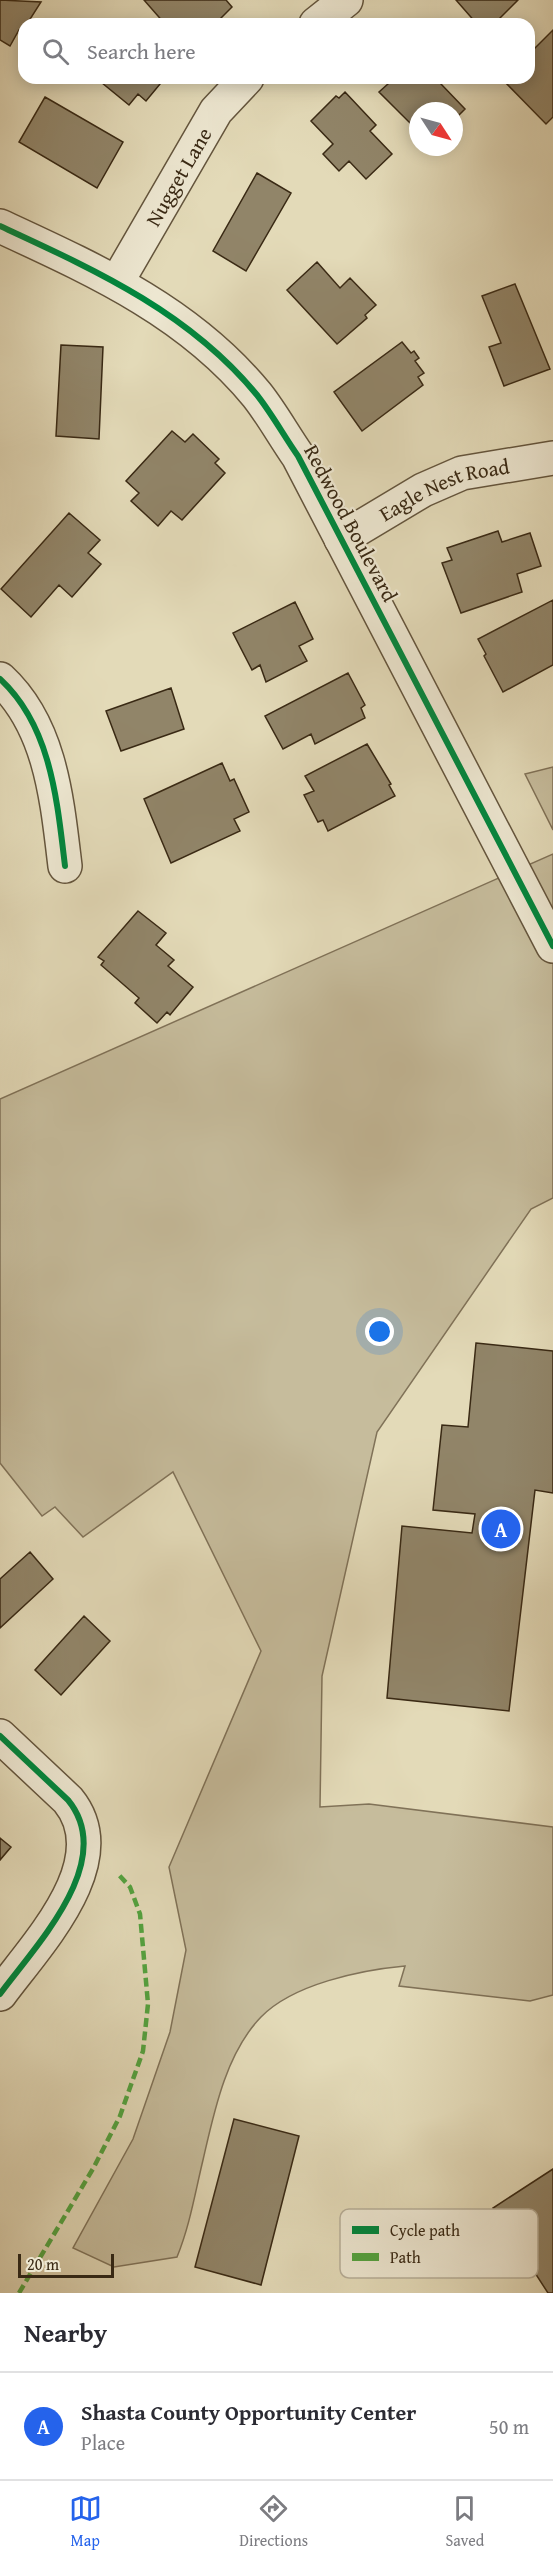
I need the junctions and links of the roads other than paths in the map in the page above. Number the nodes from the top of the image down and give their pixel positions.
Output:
1 (346, 0) edge
2 (324, 18) edge
3 (241, 84) edge
4 (0, 226) edge
5 (117, 282) junction
6 (553, 458) edge
7 (341, 539) junction
8 (0, 679) edge
9 (65, 866) dead end
10 (553, 946) edge
11 (0, 1736) edge
12 (0, 1994) edge

1 - 2 street
3 - 5 street, Nugget Lane
4 - 5 street, Redwood Boulevard
5 - 7 street, Redwood Boulevard
6 - 7 street, Eagle Nest Road
7 - 10 street, Redwood Boulevard
8 - 9 street
11 - 12 street

